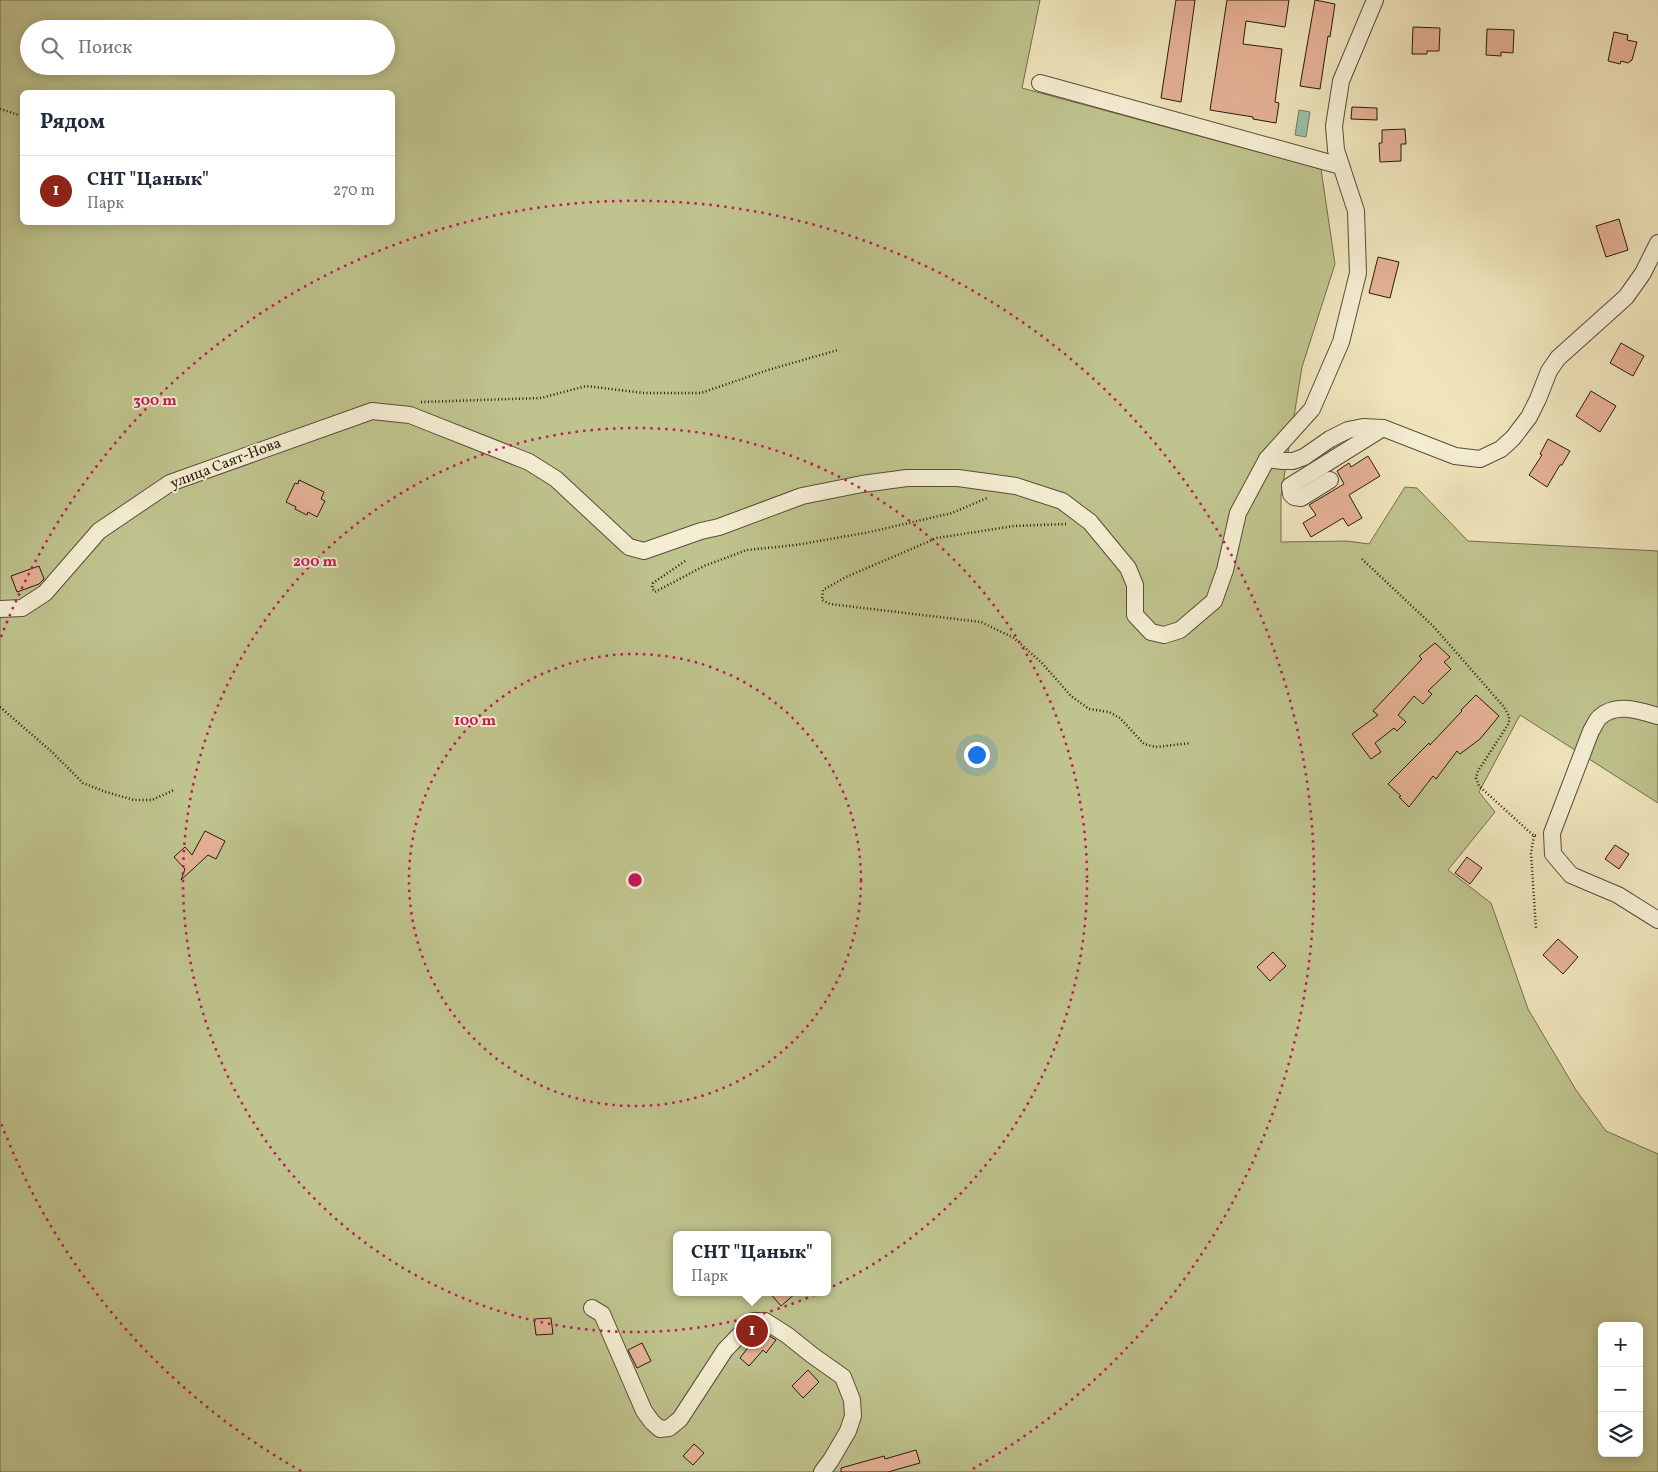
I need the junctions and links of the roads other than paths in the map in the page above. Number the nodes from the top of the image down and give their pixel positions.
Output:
1 (1372, 1) edge
2 (1040, 84) dead end
3 (1341, 166) junction
4 (1658, 243) edge
5 (1384, 428) junction
6 (1267, 459) junction
7 (1330, 480) dead end
8 (0, 609) edge
9 (1658, 716) edge
10 (1658, 920) edge
11 (592, 1308) dead end
12 (822, 1472) edge

1 - 3 street
2 - 3 street
3 - 6 street
4 - 5 street
5 - 6 street
5 - 7 street
6 - 8 street, улица Саят-Нова
9 - 10 street
11 - 12 street

